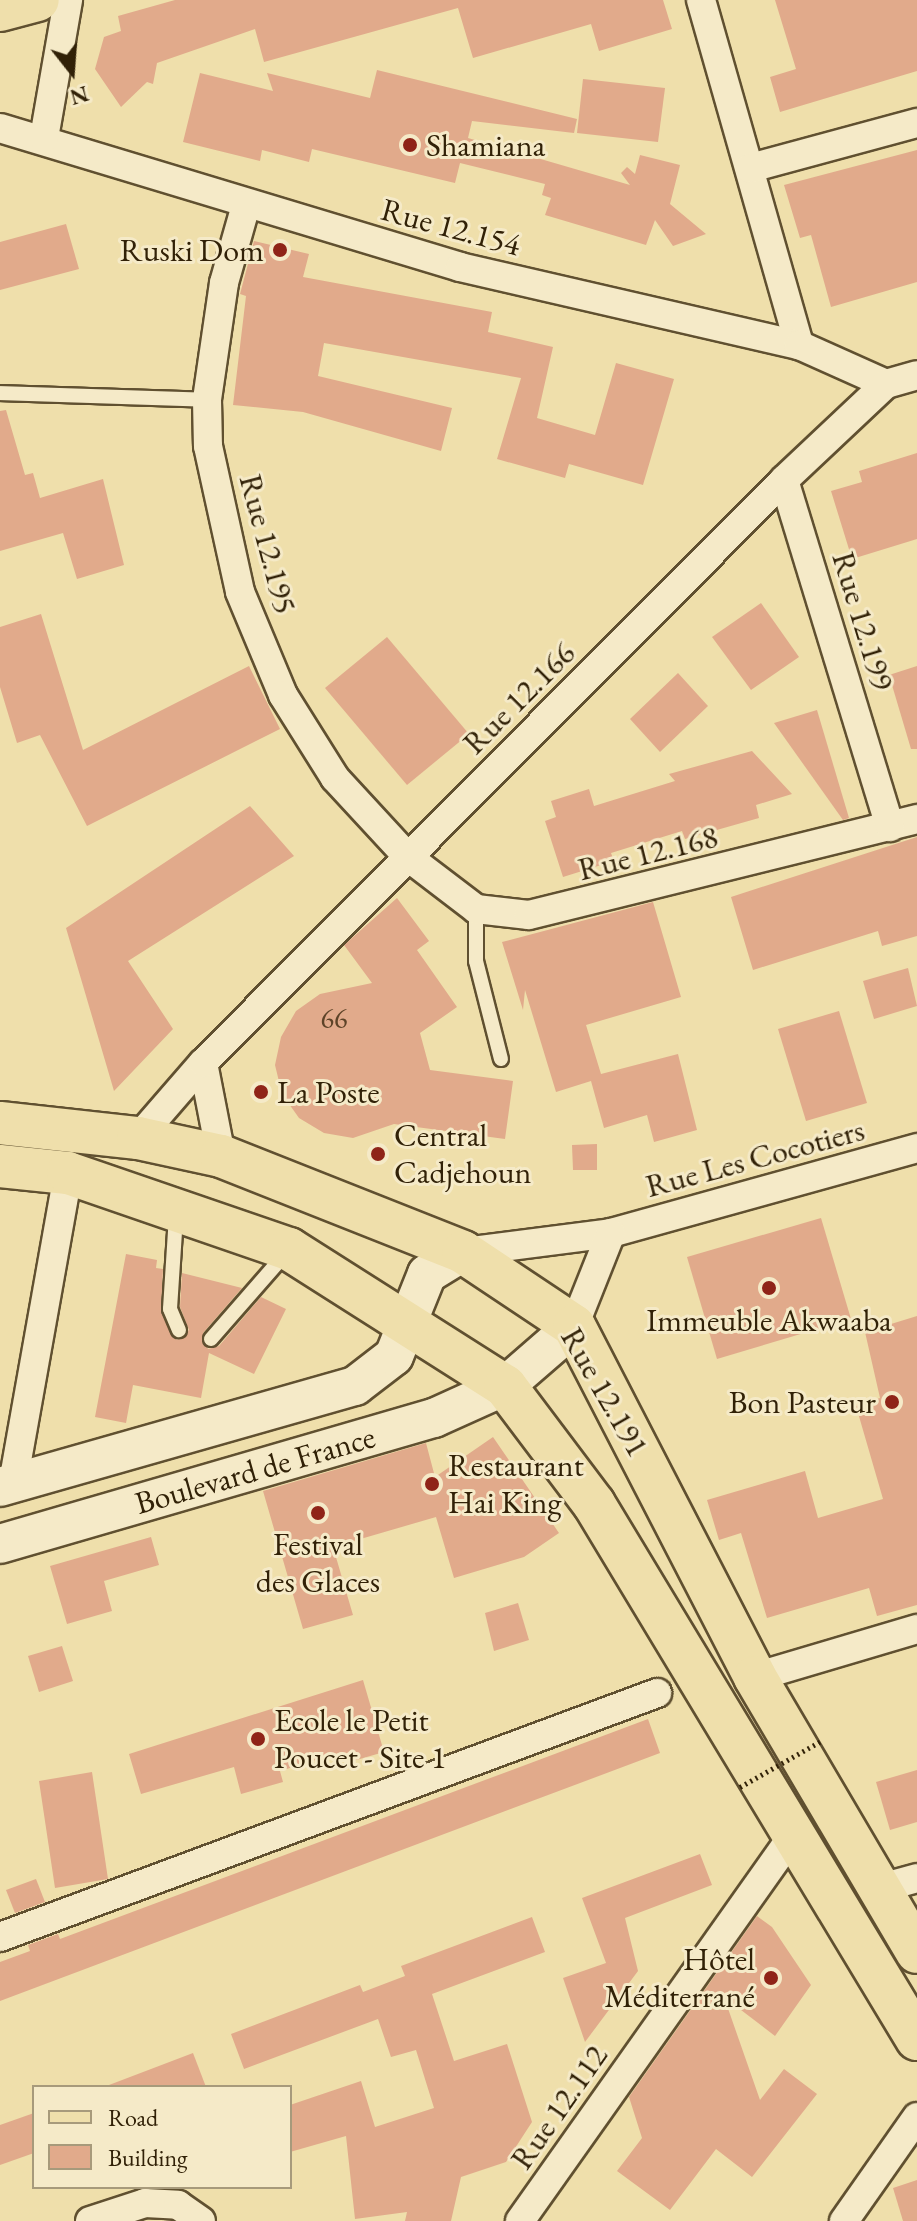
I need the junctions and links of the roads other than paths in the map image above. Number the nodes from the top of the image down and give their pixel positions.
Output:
1 (38, 0) edge
2 (68, 0) edge
3 (701, 0) edge
4 (0, 10) edge
5 (917, 123) edge
6 (0, 128) edge
7 (44, 138) junction
8 (750, 168) junction
9 (246, 205) junction
10 (799, 345) junction
11 (917, 375) edge
12 (886, 384) junction
13 (0, 393) edge
14 (207, 400) junction
15 (784, 480) junction
16 (917, 819) edge
17 (890, 827) junction
18 (408, 857) junction
19 (476, 909) junction
20 (501, 1059) dead end
21 (203, 1063) junction
22 (0, 1123) edge
23 (138, 1138) junction
24 (917, 1148) edge
25 (221, 1156) junction
26 (0, 1166) edge
27 (68, 1173) junction
28 (176, 1208) junction
29 (611, 1233) junction
30 (289, 1249) junction
31 (463, 1252) junction
32 (408, 1325) junction
33 (574, 1326) junction
34 (179, 1330) dead end
35 (211, 1339) dead end
36 (505, 1386) junction
37 (6, 1485) edge
38 (0, 1544) edge
39 (917, 1629) edge
40 (755, 1677) junction
41 (657, 1693) dead end
42 (792, 1837) junction
43 (917, 1878) edge
44 (877, 1889) junction
45 (0, 1937) edge
46 (917, 1952) edge
47 (917, 2039) edge
48 (917, 2117) edge
49 (90, 2221) edge
50 (201, 2221) edge
51 (520, 2221) edge
52 (844, 2221) edge

1 - 4 main road
2 - 7 street
3 - 8 street
5 - 8 street
6 - 7 street, Rue 12.154
7 - 9 street, Rue 12.154
8 - 10 street
9 - 10 street, Rue 12.154
9 - 14 street, Rue 12.195
10 - 12 street, Rue 12.154
11 - 12 street
12 - 15 street, Rue 12.166
13 - 14 lane
14 - 18 street, Rue 12.195
15 - 17 street, Rue 12.199
15 - 18 street, Rue 12.166
16 - 17 street, Rue 12.168
17 - 19 street, Rue 12.168
18 - 19 street
18 - 21 street, Rue 12.166
19 - 20 lane
21 - 23 street, Rue 12.166
21 - 25 street
22 - 23 main road, Rue 12.191
23 - 25 main road, Rue 12.191
24 - 29 street, Rue Les Cocotiers
25 - 31 main road, Rue 12.191
26 - 27 main road
27 - 28 main road
27 - 37 street
28 - 30 main road
28 - 34 lane
29 - 31 street, Rue Les Cocotiers
29 - 33 street
30 - 32 main road
30 - 35 lane
31 - 32 street, Boulevard de France
31 - 33 main road, Rue 12.191
32 - 36 main road
32 - 37 street, Boulevard de France
33 - 36 street, Boulevard de France
33 - 40 main road, Rue 12.191
36 - 38 street, Boulevard de France
36 - 42 main road
39 - 40 street
40 - 44 main road, Rue 12.191
41 - 45 street
42 - 47 main road
42 - 51 street, Rue 12.112
43 - 44 street
44 - 46 main road, Rue 12.191
48 - 52 street
49 - 50 street

